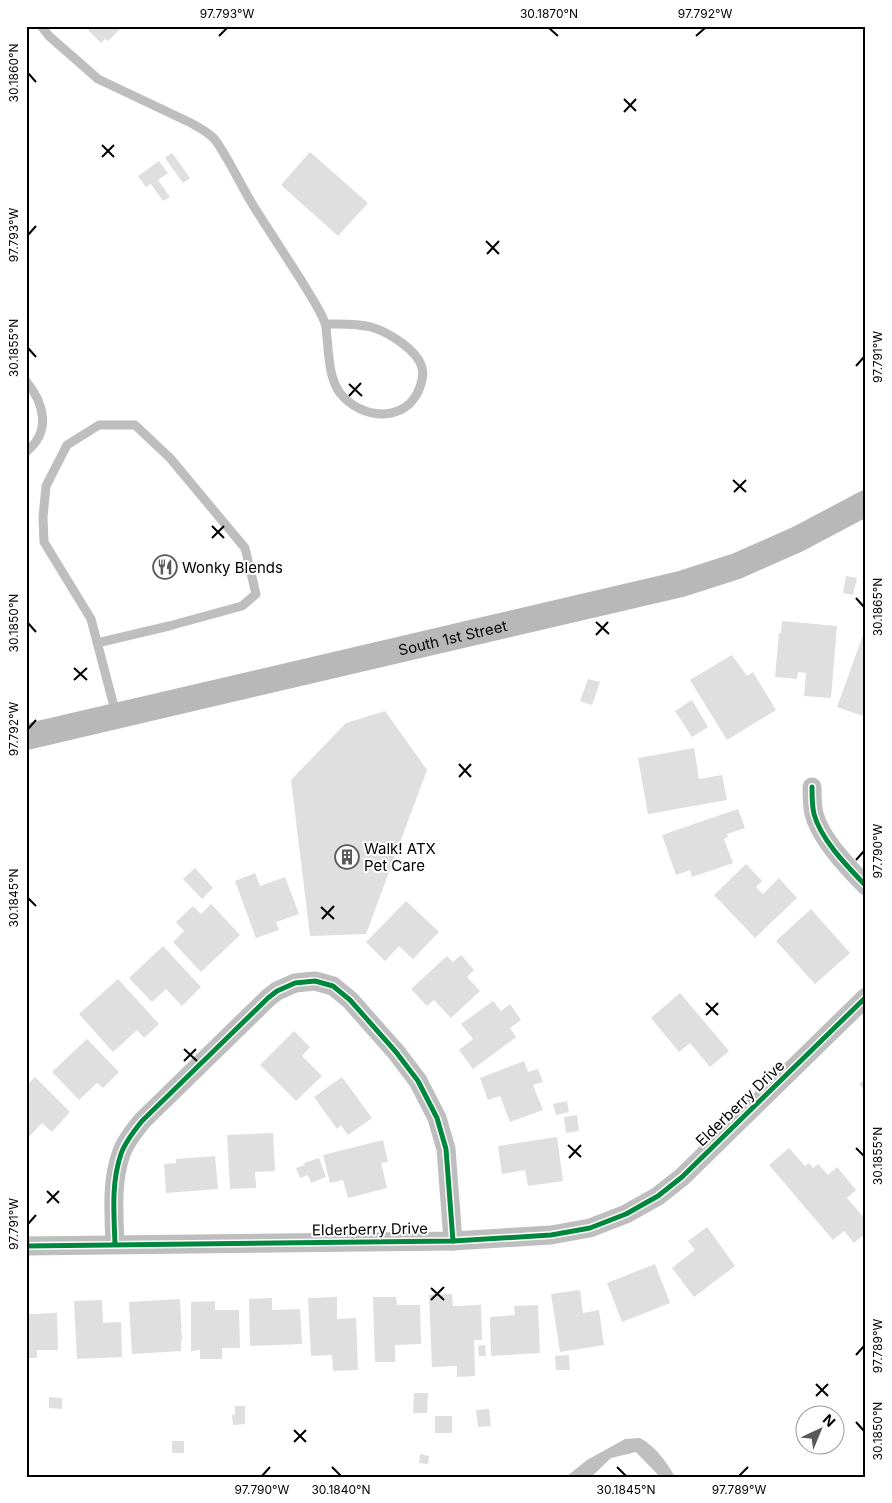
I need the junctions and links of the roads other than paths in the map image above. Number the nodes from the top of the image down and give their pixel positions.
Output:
1 (41, 26) edge
2 (326, 324) junction
3 (26, 381) edge
4 (26, 452) edge
5 (866, 503) edge
6 (97, 642) junction
7 (116, 716) junction
8 (26, 737) edge
9 (812, 787) dead end
10 (866, 886) edge
11 (866, 997) edge
12 (453, 1241) junction
13 (115, 1244) junction
14 (26, 1246) edge

1 - 2 lane
2 - 2 lane
3 - 4 lane
5 - 7 main road, South 1st Street
6 - 6 lane
6 - 7 lane
7 - 8 main road, South 1st Street
9 - 10 street
11 - 12 street, Elderberry Drive
12 - 13 street, Elderberry Drive
12 - 13 street
13 - 14 street, Elderberry Drive

